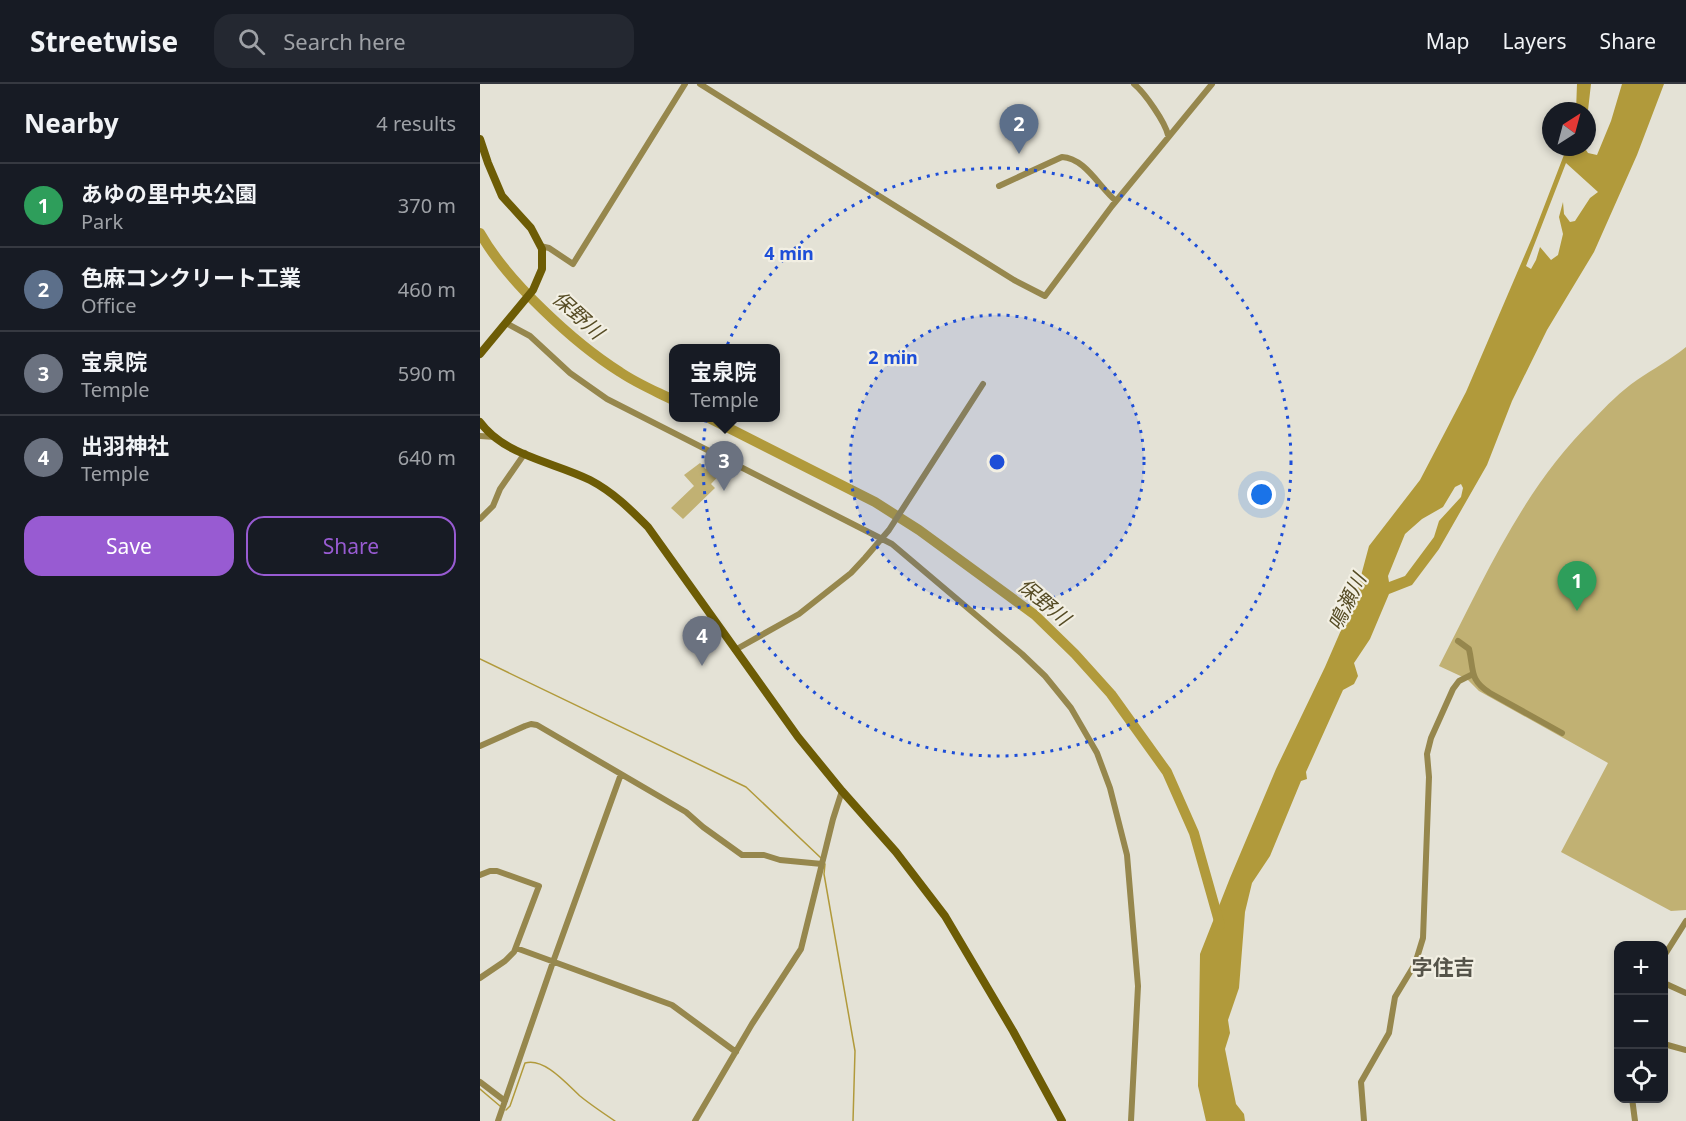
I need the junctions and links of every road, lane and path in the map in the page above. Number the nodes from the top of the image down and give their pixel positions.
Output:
1 (685, 84) edge
2 (700, 84) edge
3 (1134, 84) edge
4 (1212, 84) edge
5 (1168, 135) junction
6 (480, 139) edge
7 (999, 186) dead end
8 (1116, 201) junction
9 (540, 246) junction
10 (506, 323) junction
11 (480, 354) edge
12 (983, 384) dead end
13 (480, 422) edge
14 (480, 436) edge
15 (495, 437) junction
16 (525, 453) junction
17 (480, 519) edge
18 (881, 538) junction
19 (1458, 641) dead end
20 (735, 650) junction
21 (1473, 674) junction
22 (1562, 733) dead end
23 (480, 746) edge
24 (621, 774) junction
25 (842, 791) junction
26 (822, 864) junction
27 (480, 875) edge
28 (1686, 921) edge
29 (516, 948) junction
30 (1668, 950) edge
31 (553, 962) junction
32 (480, 978) edge
33 (1668, 985) edge
34 (1686, 993) edge
35 (1668, 1045) edge
36 (1686, 1050) edge
37 (736, 1052) junction
38 (480, 1082) edge
39 (505, 1102) junction
40 (1633, 1103) edge
41 (499, 1118) edge
42 (695, 1121) edge
43 (1062, 1121) edge
44 (1131, 1121) edge
45 (1364, 1121) edge
46 (1635, 1121) edge

1 - 9 street
2 - 8 street
3 - 5 street
4 - 5 street
5 - 8 street
6 - 9 street
7 - 8 street
9 - 10 street
10 - 11 street
10 - 18 street
12 - 18 street
13 - 15 street
14 - 15 street
15 - 16 street
16 - 17 street
16 - 20 street
18 - 20 street
18 - 44 street
19 - 21 street
20 - 25 street
21 - 22 street
21 - 45 street
23 - 24 street
24 - 26 street
24 - 31 street
25 - 26 street
25 - 43 street
26 - 37 street
27 - 29 street
28 - 30 street
29 - 31 street
29 - 32 street
31 - 37 street
31 - 39 street
33 - 34 street
35 - 36 street
37 - 42 street
38 - 39 street
39 - 41 street
40 - 46 street

